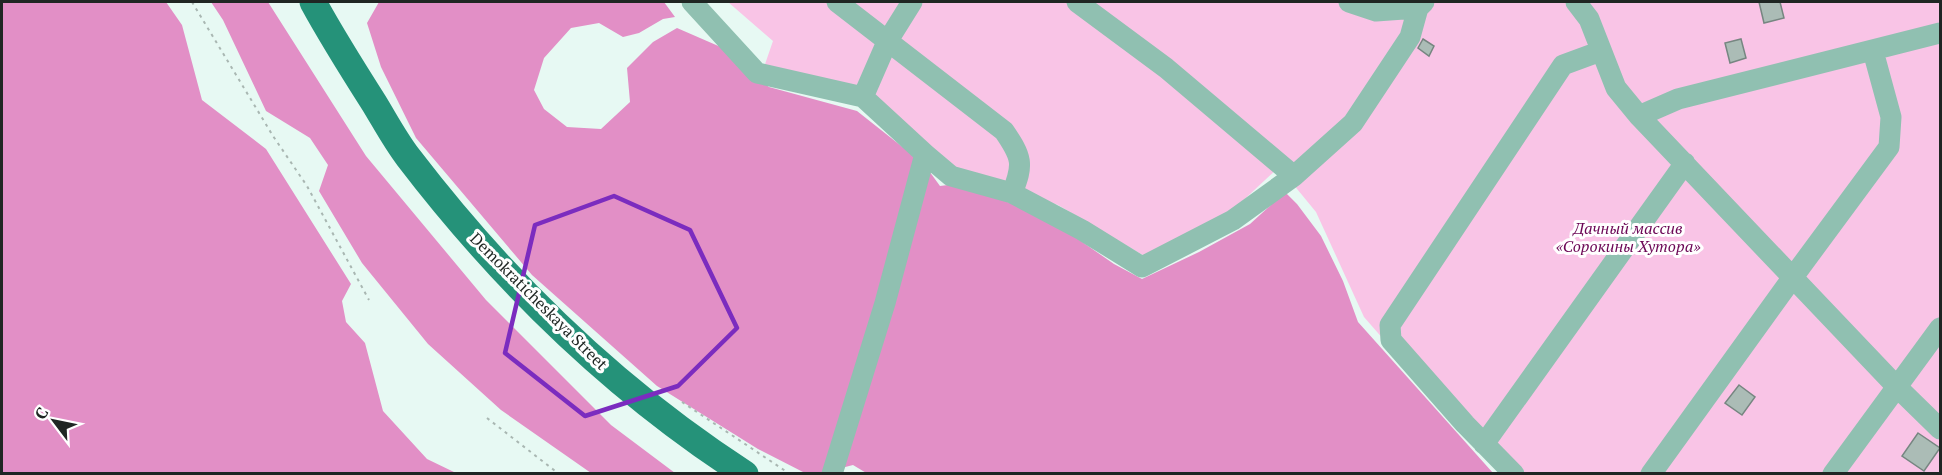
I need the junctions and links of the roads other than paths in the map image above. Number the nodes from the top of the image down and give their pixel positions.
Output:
1 (313, 2) edge
2 (692, 2) edge
3 (837, 2) edge
4 (912, 2) edge
5 (1077, 2) edge
6 (1349, 2) edge
7 (1576, 2) edge
8 (1421, 5) edge
9 (1941, 33) edge
10 (886, 42) junction
11 (1601, 51) junction
12 (1873, 51) junction
13 (863, 98) junction
14 (1639, 116) junction
15 (925, 154) junction
16 (1684, 163) junction
17 (1294, 176) junction
18 (1012, 193) junction
19 (1793, 276) junction
20 (1941, 328) edge
21 (1897, 387) junction
22 (1941, 429) edge
23 (1484, 444) junction
24 (745, 474) edge
25 (832, 474) edge
26 (1514, 474) edge
27 (1651, 474) edge
28 (1833, 474) edge

1 - 24 main road, Demokraticheskaya Street
2 - 13 lane
3 - 10 lane
4 - 10 lane
5 - 17 lane
6 - 8 lane
7 - 11 lane
8 - 17 lane
9 - 12 lane
10 - 13 lane
10 - 18 lane
11 - 14 lane
11 - 23 lane
12 - 14 lane
12 - 19 lane
13 - 15 lane
14 - 16 lane
15 - 18 lane
15 - 25 lane
16 - 19 lane
16 - 23 lane
17 - 18 lane
19 - 21 lane
19 - 27 lane
20 - 21 lane
21 - 22 lane
21 - 28 lane
23 - 26 lane

